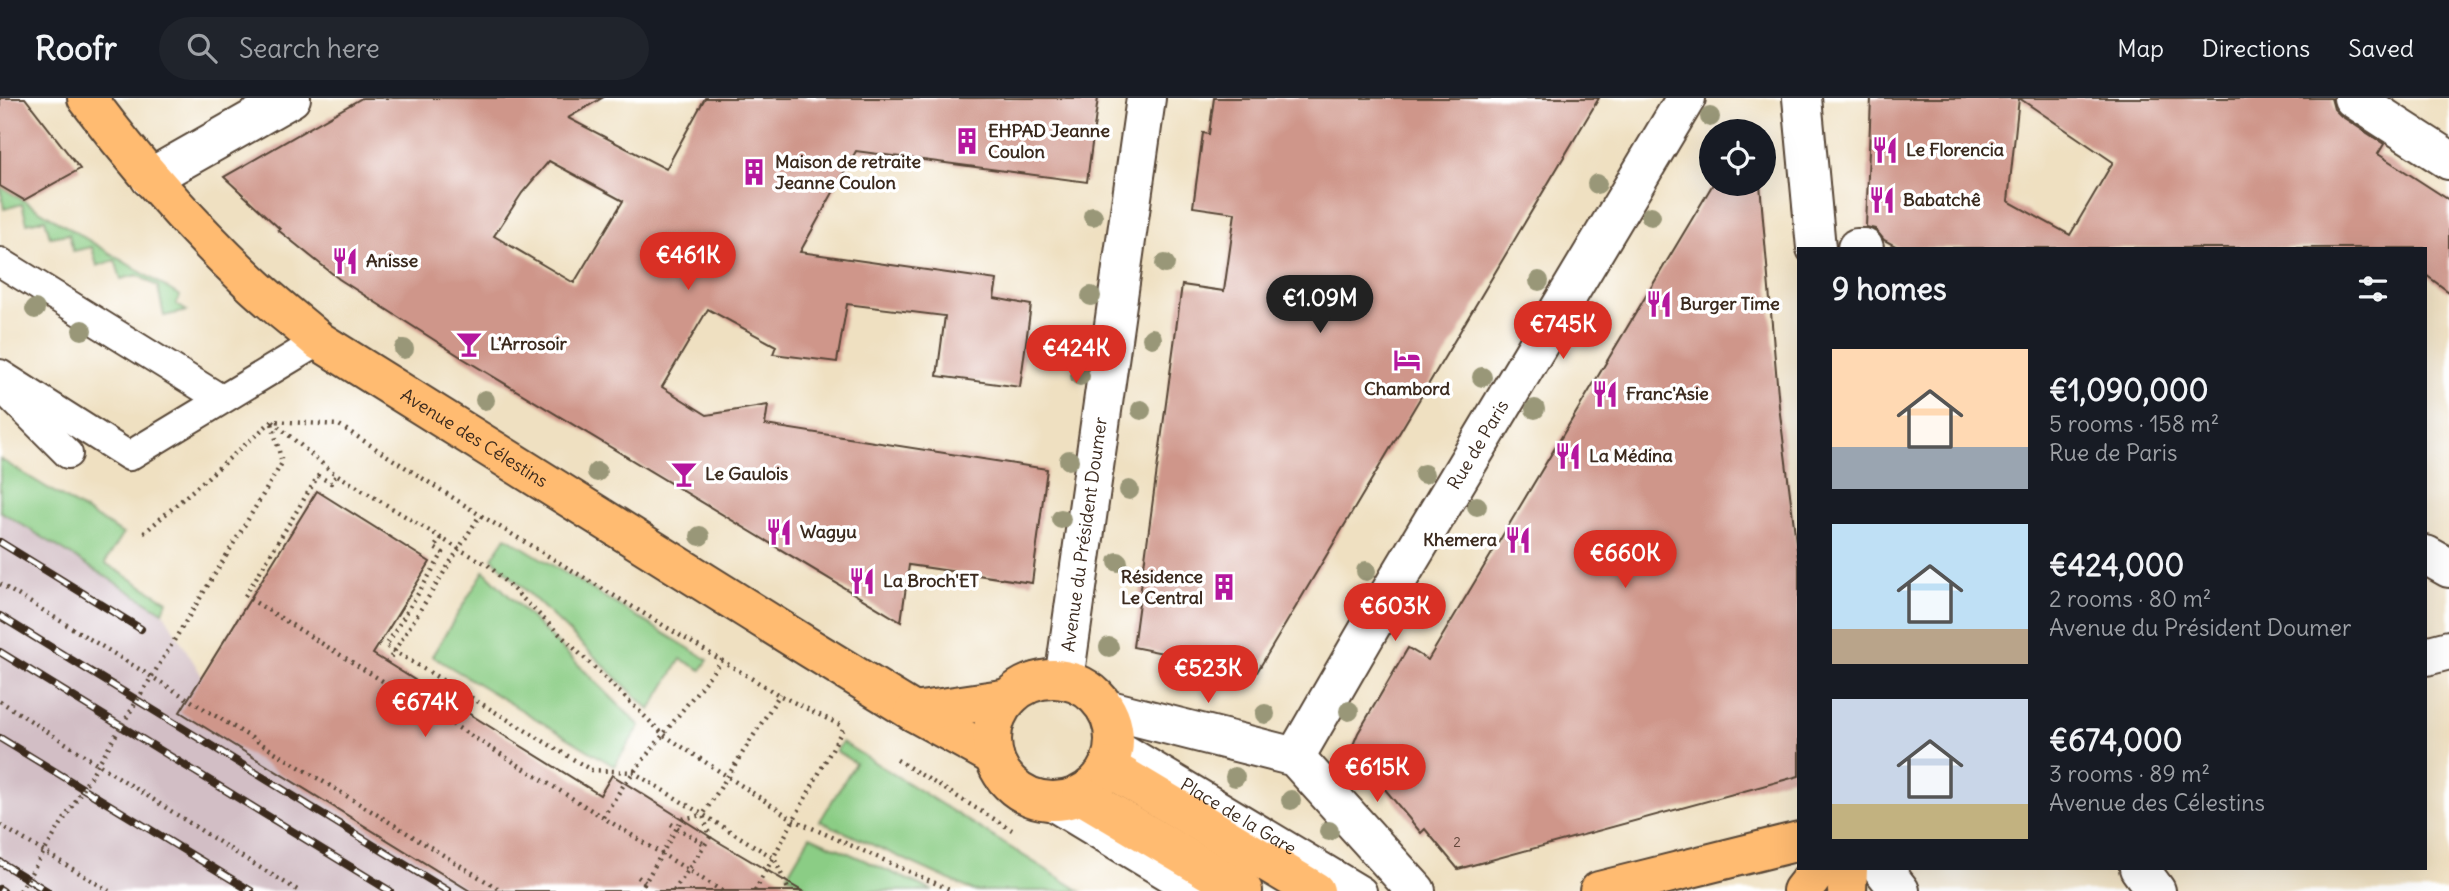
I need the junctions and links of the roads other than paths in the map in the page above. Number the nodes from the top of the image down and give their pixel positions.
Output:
1 (87, 98) edge
2 (290, 98) edge
3 (1146, 98) edge
4 (1686, 98) edge
5 (1802, 98) edge
6 (2353, 98) edge
7 (2449, 160) edge
8 (150, 178) junction
9 (1816, 247) edge
10 (0, 262) edge
11 (319, 341) junction
12 (0, 374) edge
13 (0, 385) edge
14 (221, 399) junction
15 (68, 454) dead end
16 (2427, 556) edge
17 (2449, 568) edge
18 (2449, 650) edge
19 (2427, 656) edge
20 (1065, 680) junction
21 (1009, 698) junction
22 (914, 712) junction
23 (1110, 740) junction
24 (994, 756) junction
25 (1295, 758) junction
26 (1081, 795) junction
27 (1043, 801) junction
28 (1797, 842) edge
29 (1818, 870) edge
30 (1848, 870) edge
31 (1884, 870) edge
32 (2140, 870) edge
33 (1192, 891) edge
34 (1243, 891) edge
35 (1315, 891) edge
36 (1362, 891) edge
37 (1416, 891) edge
38 (1599, 891) edge
39 (1802, 891) edge
40 (1847, 891) edge
41 (1900, 891) edge
42 (2156, 891) edge

1 - 8 main road, Avenue des Célestins
2 - 8 street
3 - 20 street, Avenue du Président Doumer
4 - 25 street, Rue de Paris
5 - 9 street
6 - 7 street
8 - 11 main road, Avenue des Célestins
10 - 14 lane
11 - 14 lane
11 - 22 main road, Avenue des Célestins
12 - 14 lane
13 - 15 lane
16 - 17 street
18 - 19 street
20 - 21 main road
20 - 23 main road
21 - 22 main road
21 - 24 main road
22 - 24 main road, Avenue des Célestins
23 - 25 street
23 - 26 main road
23 - 35 main road, Place de la Gare
23 - 36 lane, Place de la Gare
24 - 27 main road
25 - 37 street
26 - 27 main road
26 - 34 main road
27 - 33 lane
28 - 38 main road
29 - 39 main road
30 - 40 main road
31 - 41 street
32 - 42 street

